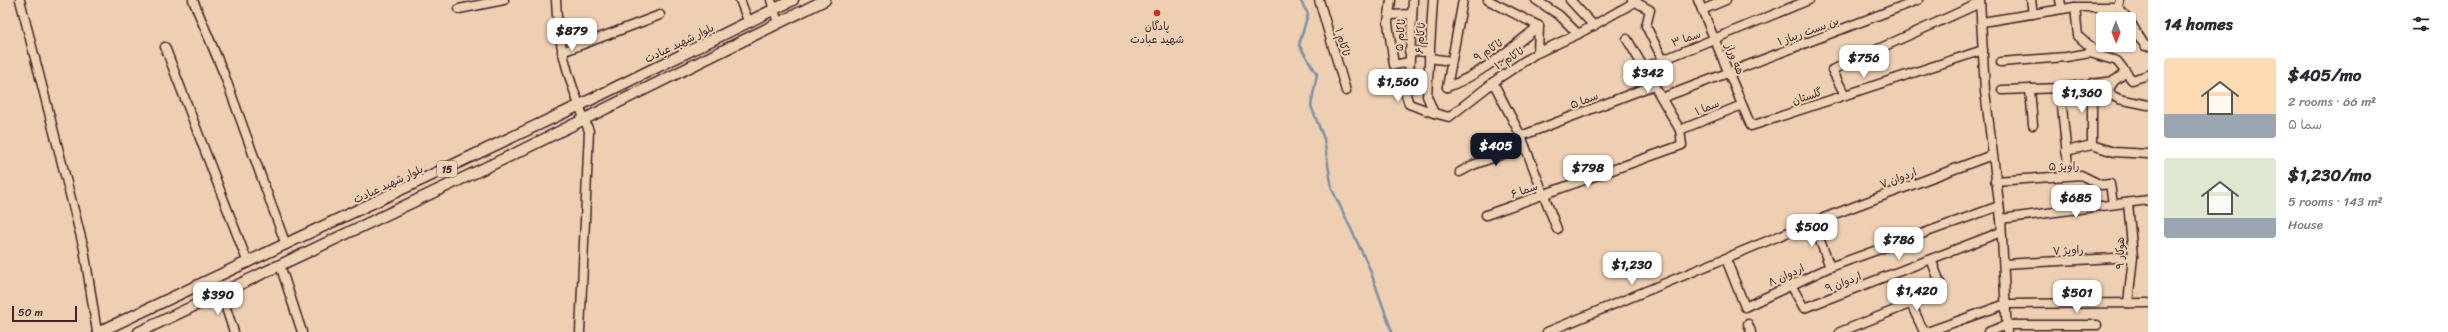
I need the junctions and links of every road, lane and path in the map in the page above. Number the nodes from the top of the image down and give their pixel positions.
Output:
1 (20, 0) edge
2 (193, 0) edge
3 (504, 0) edge
4 (556, 0) edge
5 (740, 0) edge
6 (771, 0) edge
7 (793, 0) edge
8 (825, 0) edge
9 (1319, 0) edge
10 (1391, 0) edge
11 (1413, 0) edge
12 (1433, 0) edge
13 (1463, 0) edge
14 (1488, 0) edge
15 (1536, 0) edge
16 (1570, 0) edge
17 (1698, 0) edge
18 (1726, 0) edge
19 (1808, 0) edge
20 (1918, 0) edge
21 (2031, 0) edge
22 (2060, 0) edge
23 (1633, 1) edge
24 (1980, 1) edge
25 (2119, 3) edge
26 (2088, 4) edge
27 (2075, 8) junction
28 (459, 9) dead end
29 (2062, 9) junction
30 (774, 10) junction
31 (1702, 10) junction
32 (2125, 12) edge
33 (1412, 14) junction
34 (2033, 14) junction
35 (660, 15) dead end
36 (1390, 15) junction
37 (1982, 22) junction
38 (749, 23) junction
39 (778, 23) junction
40 (1539, 26) junction
41 (1594, 26) junction
42 (2136, 30) edge
43 (1578, 34) junction
44 (1627, 39) dead end
45 (1715, 40) junction
46 (2146, 46) edge
47 (165, 47) dead end
48 (1983, 50) junction
49 (1409, 51) junction
50 (562, 52) junction
51 (1538, 52) junction
52 (1429, 55) junction
53 (2102, 57) junction
54 (1662, 58) junction
55 (1452, 61) junction
56 (1409, 62) junction
57 (2001, 62) dead end
58 (1643, 68) junction
59 (1728, 72) junction
60 (2125, 73) junction
61 (2148, 74) edge
62 (1409, 76) junction
63 (1427, 77) junction
64 (2114, 81) junction
65 (1493, 82) junction
66 (2092, 83) junction
67 (1654, 85) junction
68 (2060, 88) junction
69 (2030, 89) junction
70 (2002, 90) dead end
71 (1346, 91) dead end
72 (1846, 95) junction
73 (1662, 98) junction
74 (1742, 105) junction
75 (2148, 105) edge
76 (578, 106) junction
77 (1434, 113) junction
78 (584, 120) junction
79 (2033, 125) dead end
80 (1751, 126) joint
81 (1680, 130) junction
82 (1521, 136) junction
83 (2092, 145) junction
84 (1525, 146) junction
85 (2066, 151) junction
86 (2148, 154) edge
87 (1992, 155) junction
88 (1460, 172) dead end
89 (2069, 175) junction
90 (1995, 181) junction
91 (1543, 194) junction
92 (2148, 200) edge
93 (2128, 202) junction
94 (2113, 204) junction
95 (1999, 206) junction
96 (1486, 215) dead end
97 (2001, 219) junction
98 (1813, 222) junction
99 (1557, 229) dead end
100 (2001, 232) junction
101 (286, 245) junction
102 (2133, 257) junction
103 (1726, 259) junction
104 (1931, 260) junction
105 (248, 263) junction
106 (2004, 264) junction
107 (280, 265) junction
108 (1830, 267) junction
109 (1791, 285) junction
110 (221, 293) junction
111 (2128, 303) junction
112 (1911, 304) junction
113 (2006, 304) junction
114 (2148, 304) edge
115 (1748, 324) dead end
116 (2096, 325) dead end
117 (2007, 329) edge
118 (98, 332) edge
119 (139, 332) edge
120 (234, 332) edge
121 (302, 332) edge
122 (580, 332) edge
123 (1547, 332) edge
124 (1751, 332) edge
125 (1840, 332) edge
126 (1926, 332) edge
127 (1988, 332) edge

1 - 118 street
2 - 101 street
3 - 28 street
4 - 50 street
5 - 38 street
6 - 30 street
7 - 30 main road, بلوار شهید عبادت / 15
8 - 39 main road, 15
9 - 71 street, ئاکام ۱
10 - 36 street
11 - 33 street, ئاکام ۵
12 - 52 street, ئاکام ۶
13 - 55 street
14 - 40 street
15 - 43 street
16 - 41 street
17 - 31 street, هه وراز
18 - 31 street
19 - 45 street, سما ۳
20 - 59 street, بن بست ریباز ۱
21 - 34 street
22 - 29 street
23 - 41 street, ئاکام ۱۰
23 - 54 street
24 - 37 street
24 - 72 street
25 - 26 street
25 - 32 street
26 - 27 street
27 - 29 street
27 - 53 street
29 - 34 street
30 - 38 main road, بلوار شهید عبادت / 15
30 - 39 street
31 - 45 street, هه وراز
33 - 36 street
33 - 49 street, ئاکام ۵
34 - 37 street
35 - 50 street
36 - 56 street
37 - 48 street
38 - 76 main road, بلوار شهید عبادت / 15
39 - 78 main road, 15
40 - 51 street
40 - 55 street, ئاکام ۹
41 - 43 street, ئاکام ۱۰
42 - 46 street
43 - 51 street, ئاکام ۱۰
44 - 58 street
45 - 54 street, سما ۳
45 - 59 street, هه وراز
47 - 105 street
48 - 72 street, گلستان
48 - 87 street
49 - 52 street
49 - 56 street, ئاکام ۵
50 - 76 street
51 - 65 street, ئاکام ۱۰
52 - 55 street
52 - 63 street, ئاکام ۶
53 - 57 street
53 - 60 street
54 - 58 street, سما ۳
56 - 62 street, ئاکام ۵
58 - 67 street
59 - 73 street, بن بست ریباز ۱
59 - 74 street, هه وراز
60 - 61 street
60 - 64 street
62 - 63 street
62 - 77 street, ئاکام ۵
63 - 77 street
64 - 66 street
64 - 75 street
65 - 77 street, ئاکام ۱۰
65 - 82 street
66 - 68 street
66 - 83 street
67 - 73 street
67 - 82 street, سما ۵
68 - 69 street
68 - 85 street
69 - 70 street
69 - 79 street
72 - 80 street, گلستان
73 - 81 street
74 - 80 street, هه وراز
74 - 81 street, سما ۱
76 - 78 street
76 - 101 main road, بلوار شهید عبادت / 15
78 - 107 main road, 15
78 - 122 street
81 - 91 street, سما ۶
82 - 84 street
83 - 85 street
83 - 86 street
84 - 88 street
84 - 91 street
85 - 89 street
87 - 90 street
87 - 98 street, اردوان ۷
89 - 90 street, راویژ ۵
89 - 94 street, راویژ ۵
90 - 95 street
91 - 96 street, سما ۶
91 - 99 street
92 - 93 street
93 - 94 street
93 - 102 street, هوکار ۹
94 - 97 street
95 - 97 street
95 - 108 street, اردوان ۸
97 - 100 street
98 - 103 street, اردوان ۷
98 - 108 street
100 - 104 street, اردوان ۹
100 - 106 street
101 - 105 main road, بلوار شهید عبادت / 15
102 - 106 street, راویژ ۷
102 - 111 street, هوکار ۹
103 - 109 street, اردوان ۸
103 - 123 street, اردوان ۷
104 - 109 street, اردوان ۹
104 - 112 street
105 - 118 main road, بلوار شهید عبادت / 15
106 - 113 street
107 - 110 main road, 15
107 - 121 street
108 - 109 street, اردوان ۸
110 - 119 main road, 15
110 - 120 street
111 - 113 street
111 - 114 street
112 - 125 street
112 - 126 street
113 - 117 street
113 - 126 street
115 - 124 street
116 - 117 street
117 - 127 street

